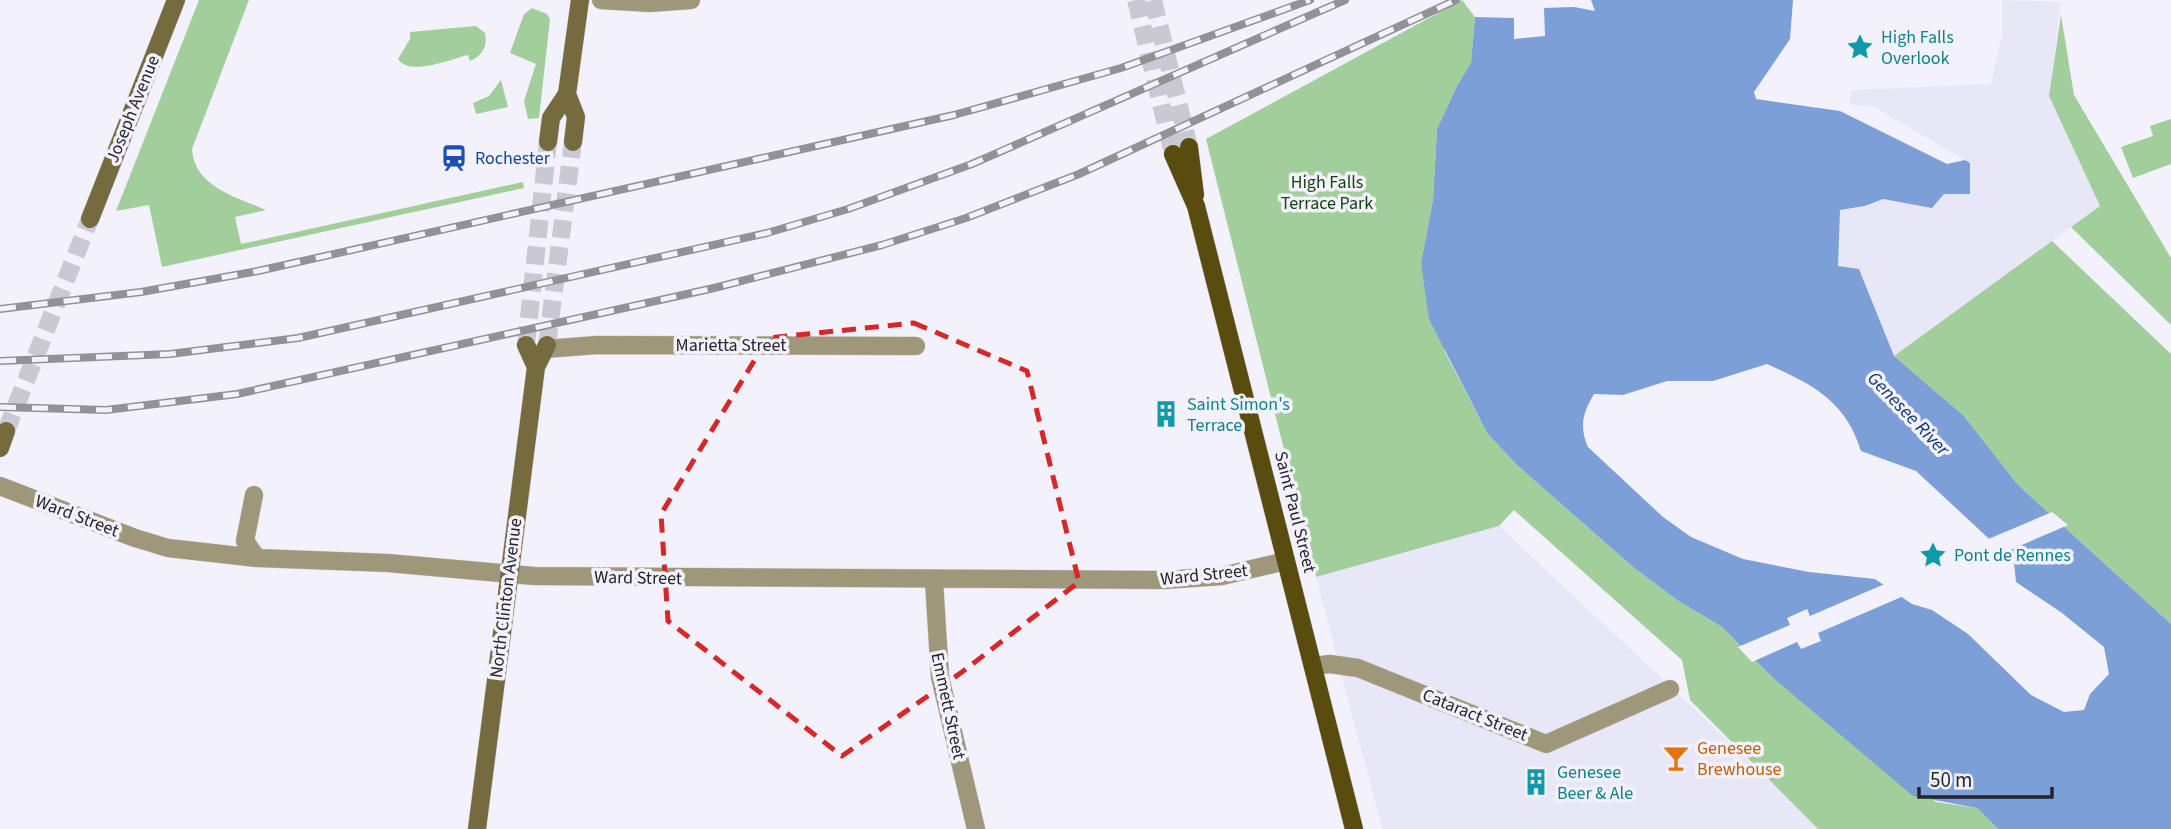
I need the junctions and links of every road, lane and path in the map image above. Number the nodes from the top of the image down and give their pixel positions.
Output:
1 (176, 0) edge
2 (580, 0) edge
3 (601, 0) edge
4 (691, 0) edge
5 (567, 94) junction
6 (548, 142) tunnel mouth
7 (573, 142) tunnel mouth
8 (1181, 150) tunnel mouth
9 (90, 219) tunnel mouth
10 (526, 345) tunnel mouth
11 (916, 346) dead end
12 (546, 347) joint
13 (536, 367) junction
14 (0, 486) edge
15 (254, 495) dead end
16 (257, 558) junction
17 (1286, 561) junction
18 (508, 574) junction
19 (934, 581) junction
20 (1313, 666) junction
21 (1670, 688) dead end
22 (477, 829) edge
23 (976, 829) edge
24 (1354, 829) edge

1 - 9 main road, Joseph Avenue
2 - 5 main road
3 - 4 street
5 - 6 main road
5 - 7 main road
8 - 17 main road, Saint Paul Street
10 - 13 main road
11 - 12 street, Marietta Street
12 - 13 main road, North Clinton Avenue
13 - 18 main road, North Clinton Avenue
14 - 16 street, Ward Street
15 - 16 street
16 - 18 street, Ward Street
17 - 19 street, Ward Street
17 - 20 main road, Saint Paul Street
18 - 19 street, Ward Street
18 - 22 main road, North Clinton Avenue
19 - 23 street, Emmett Street
20 - 21 street, Cataract Street
20 - 24 main road, Saint Paul Street

